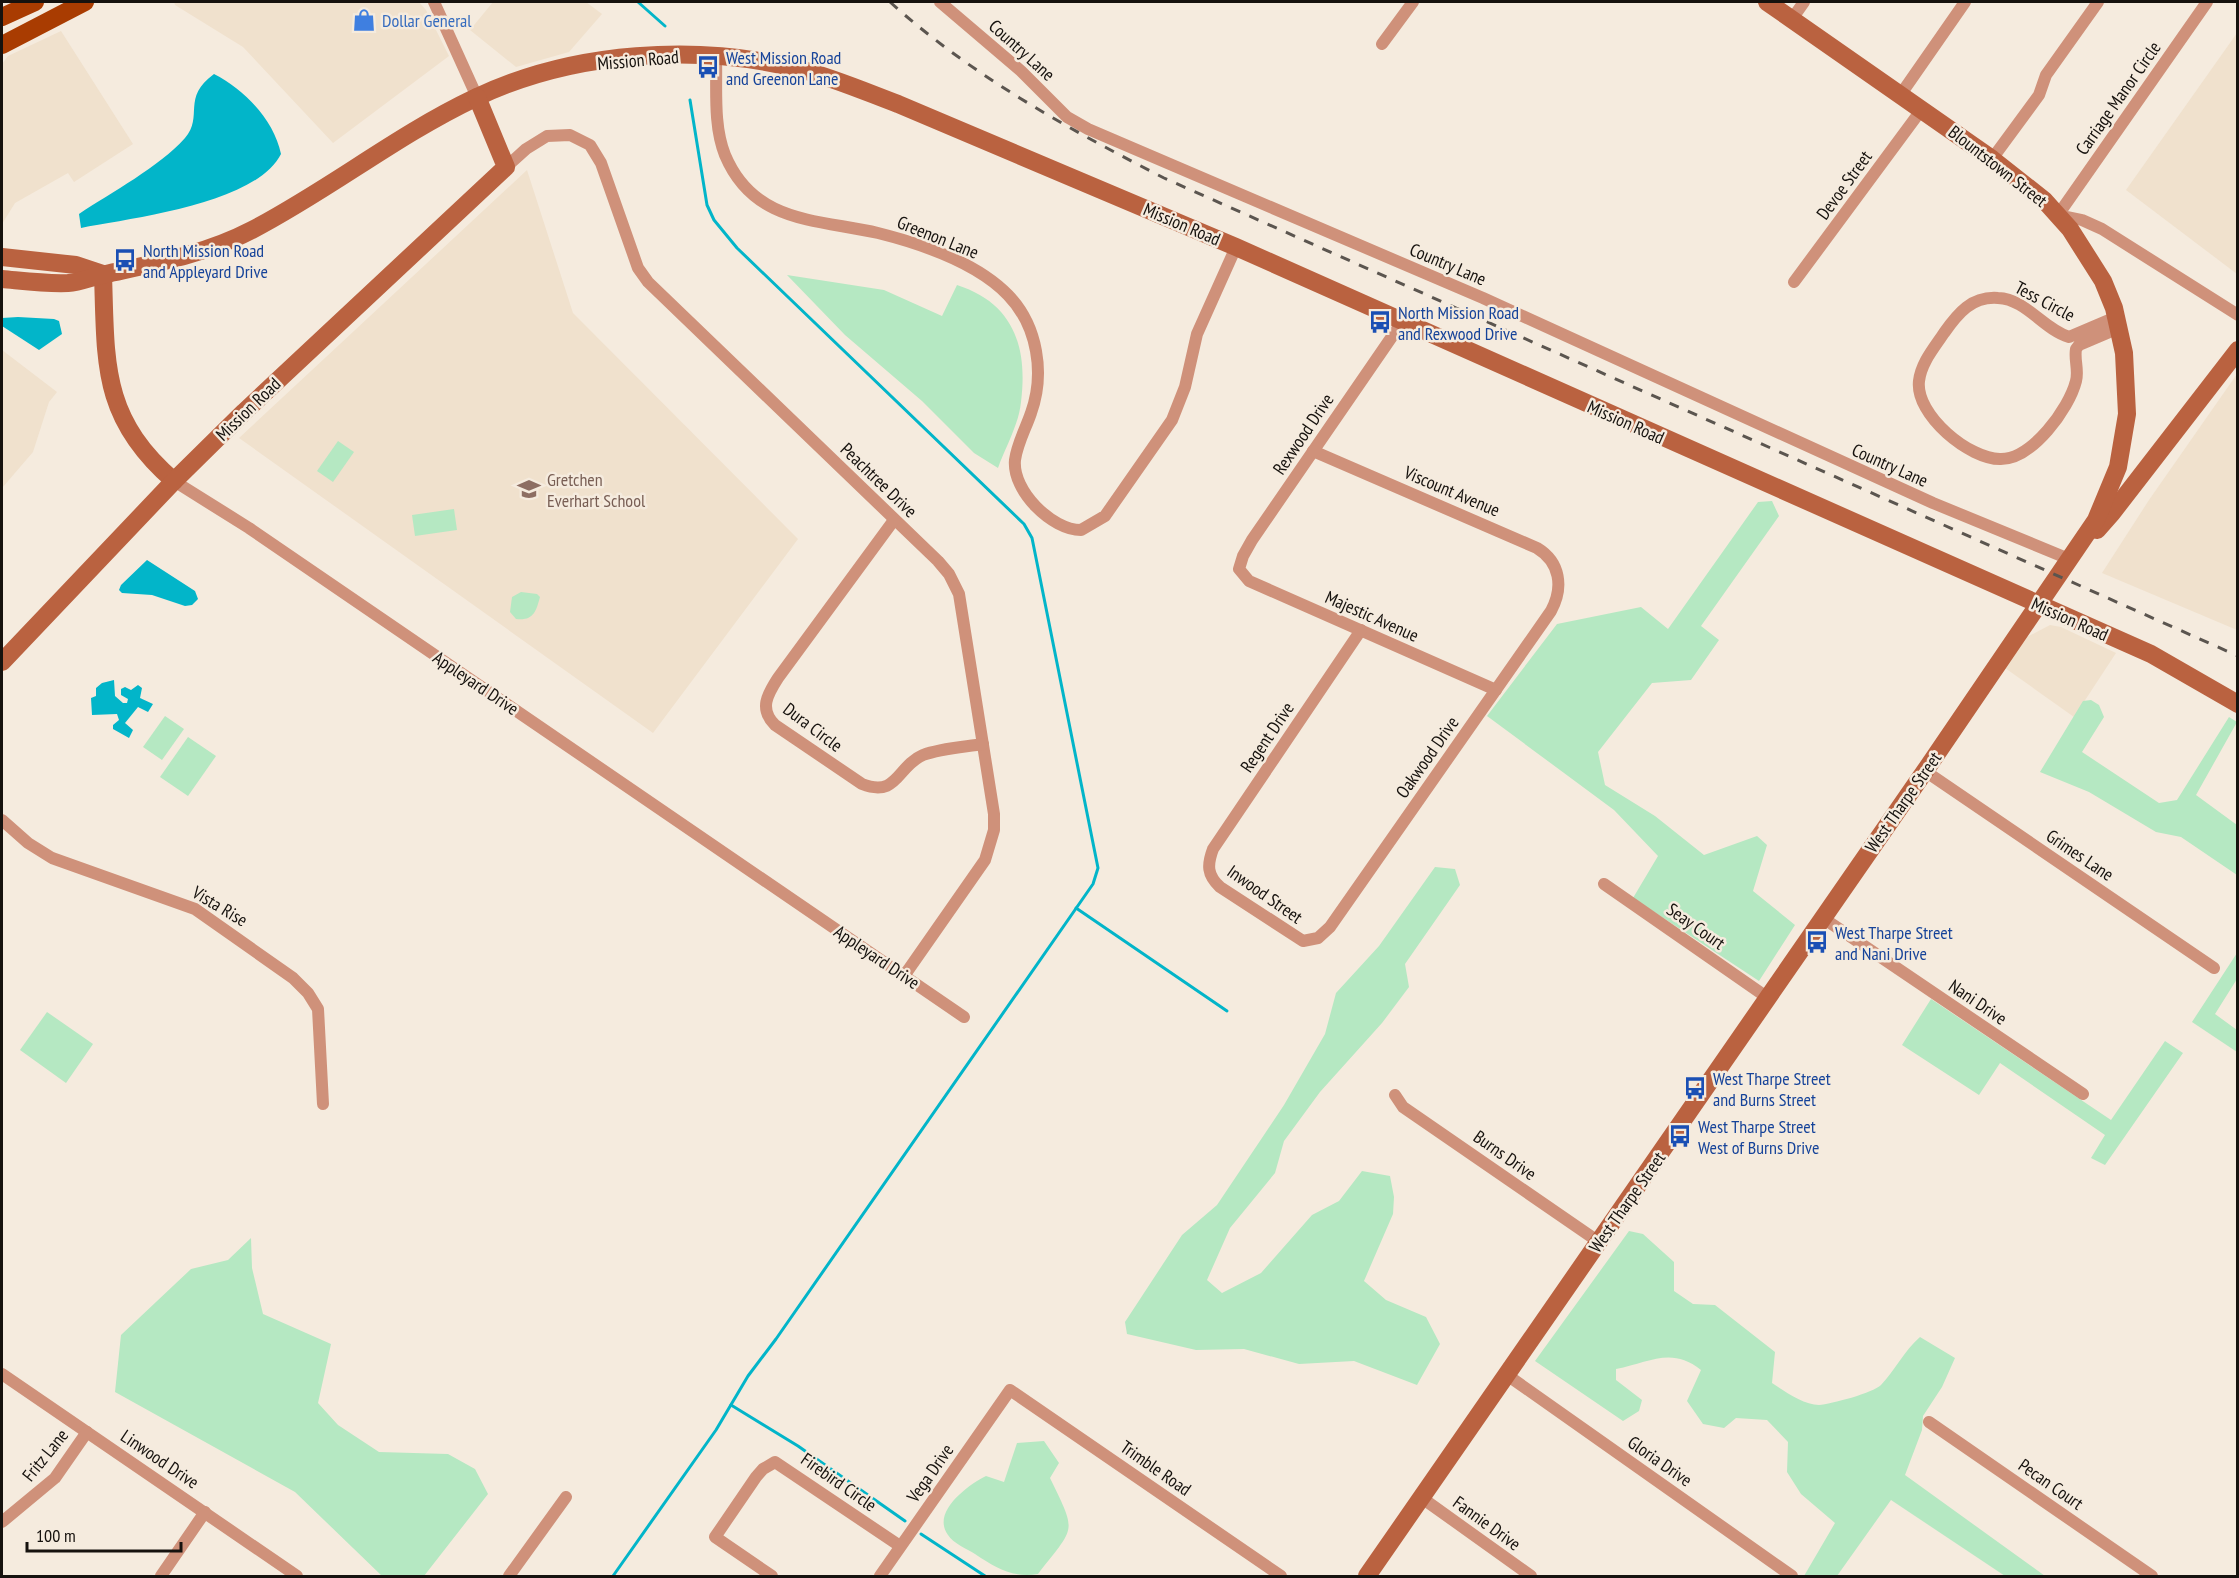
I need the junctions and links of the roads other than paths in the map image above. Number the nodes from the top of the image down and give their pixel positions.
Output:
1 (35, 2) edge
2 (85, 2) edge
3 (435, 2) edge
4 (940, 2) edge
5 (1413, 2) edge
6 (1767, 2) edge
7 (1804, 2) edge
8 (1965, 2) edge
9 (2098, 2) edge
10 (2207, 2) edge
11 (2, 16) edge
12 (1792, 19) junction
13 (1382, 44) dead end
14 (2, 45) edge
15 (716, 56) junction
16 (1901, 94) junction
17 (477, 97) junction
18 (1922, 108) junction
19 (1992, 159) junction
20 (506, 166) junction
21 (2058, 215) junction
22 (1236, 247) junction
23 (2, 257) edge
24 (103, 274) junction
25 (2, 279) edge
26 (1794, 282) dead end
27 (2238, 315) edge
28 (1402, 322) junction
29 (2118, 323) junction
30 (2082, 338) junction
31 (2238, 350) edge
32 (1313, 451) junction
33 (2151, 463) junction
34 (2118, 467) junction
35 (174, 481) junction
36 (894, 520) junction
37 (2069, 559) junction
38 (1239, 569) joint
39 (1558, 583) joint
40 (2037, 605) junction
41 (1361, 630) junction
42 (2, 662) edge
43 (1496, 690) junction
44 (2238, 704) edge
45 (983, 744) junction
46 (1925, 771) junction
47 (2, 820) edge
48 (1208, 867) joint
49 (1604, 884) dead end
50 (1823, 918) junction
51 (1310, 941) joint
52 (2214, 968) dead end
53 (904, 976) junction
54 (1768, 998) junction
55 (964, 1017) dead end
56 (2083, 1094) dead end
57 (1395, 1095) dead end
58 (323, 1104) dead end
59 (1599, 1242) junction
60 (2, 1374) edge
61 (1507, 1375) junction
62 (1010, 1390) joint
63 (1929, 1422) dead end
64 (87, 1432) junction
65 (566, 1497) dead end
66 (1422, 1498) junction
67 (206, 1512) junction
68 (2, 1522) edge
69 (900, 1546) junction
70 (161, 1576) edge
71 (297, 1576) edge
72 (509, 1576) edge
73 (772, 1576) edge
74 (880, 1576) edge
75 (1281, 1576) edge
76 (1367, 1576) edge
77 (1531, 1576) edge
78 (1792, 1576) edge
79 (2152, 1576) edge

1 - 11 main road
2 - 14 main road
3 - 17 street
4 - 37 street, Country Lane
5 - 13 street
6 - 12 main road, Blountstown Street
7 - 12 street
8 - 16 street
9 - 19 street
10 - 21 street, Carriage Manor Circle
12 - 16 main road, Blountstown Street
15 - 17 main road, Mission Road
15 - 22 main road, Mission Road
15 - 22 street, Greenon Lane
16 - 18 main road, Blountstown Street
17 - 20 main road
17 - 24 main road, Mission Road
18 - 19 main road, Blountstown Street
18 - 26 street, Devoe Street
19 - 21 main road, Blountstown Street
20 - 35 main road, Mission Road
20 - 36 street, Peachtree Drive
21 - 27 street, Blountstown Street
21 - 29 main road
22 - 28 main road, Mission Road
23 - 24 main road
24 - 25 main road
24 - 35 main road, Appleyard Drive
28 - 32 street, Rexwood Drive
28 - 40 main road, Mission Road
29 - 30 street, Tess Circle
29 - 34 main road
30 - 30 street, Tess Circle
31 - 33 main road
32 - 38 street, Rexwood Drive
32 - 39 street, Viscount Avenue
33 - 34 main road
33 - 37 main road
34 - 37 main road
35 - 42 main road, Mission Road
35 - 53 street, Appleyard Drive
36 - 45 street, Peachtree Drive
36 - 45 street, Dura Circle
37 - 40 main road, West Tharpe Street
38 - 41 street, Majestic Avenue
39 - 43 street, Oakwood Drive
40 - 44 main road, Mission Road
40 - 46 main road, West Tharpe Street
41 - 43 street, Majestic Avenue
41 - 48 street, Regent Drive
43 - 51 street, Oakwood Drive
45 - 53 street, Peachtree Drive
46 - 50 main road, West Tharpe Street
46 - 52 street, Grimes Lane
47 - 58 street, Vista Rise
48 - 51 street, Inwood Street
49 - 54 street, Seay Court
50 - 54 main road, West Tharpe Street
50 - 56 street, Nani Drive
53 - 55 street, Appleyard Drive
54 - 59 main road, West Tharpe Street
57 - 59 street, Burns Drive
59 - 61 main road, West Tharpe Street
60 - 64 street, Linwood Drive
61 - 66 main road, West Tharpe Street
61 - 78 street, Gloria Drive
62 - 69 street, Vega Drive
62 - 75 street, Trimble Road
63 - 79 street, Pecan Court
64 - 67 street, Linwood Drive
64 - 68 street, Fritz Lane
65 - 72 street
66 - 76 main road, West Tharpe Street
66 - 77 street, Fannie Drive
67 - 70 street
67 - 71 street, Linwood Drive
69 - 73 street, Firebird Circle
69 - 74 street, Vega Drive

